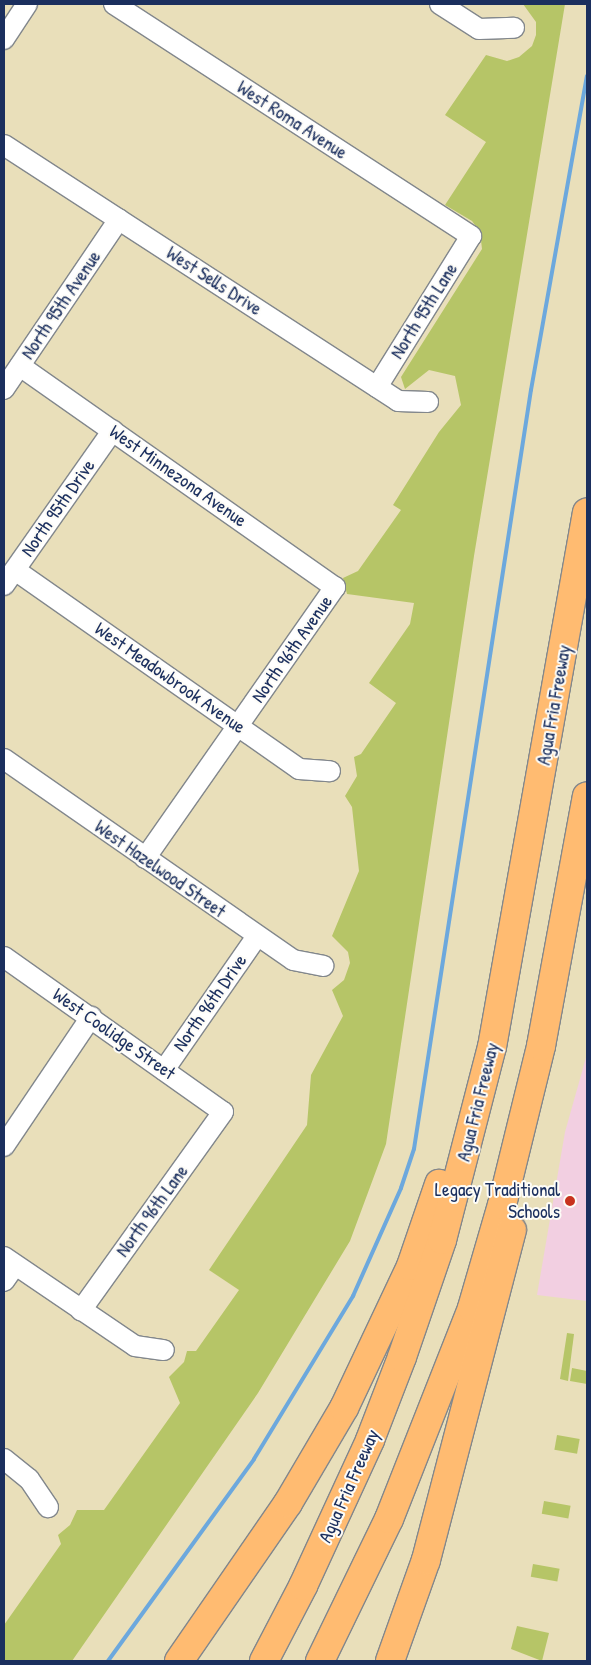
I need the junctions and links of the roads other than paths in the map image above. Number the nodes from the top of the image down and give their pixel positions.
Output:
1 (27, 4) edge
2 (114, 4) edge
3 (440, 4) edge
4 (514, 28) dead end
5 (4, 37) edge
6 (4, 145) edge
7 (119, 219) junction
8 (471, 236) joint
9 (20, 366) junction
10 (377, 387) junction
11 (4, 390) edge
12 (428, 402) dead end
13 (113, 430) junction
14 (587, 512) edge
15 (9, 578) edge
16 (335, 587) joint
17 (238, 726) junction
18 (4, 759) edge
19 (330, 771) dead end
20 (587, 796) edge
21 (145, 858) junction
22 (521, 887) junction
23 (567, 908) junction
24 (257, 936) junction
25 (4, 958) edge
26 (323, 966) dead end
27 (91, 1017) junction
28 (164, 1070) junction
29 (223, 1112) joint
30 (4, 1146) edge
31 (8, 1268) edge
32 (81, 1310) junction
33 (164, 1350) dead end
34 (4, 1459) edge
35 (48, 1507) dead end
36 (179, 1661) edge
37 (264, 1661) edge
38 (320, 1661) edge
39 (390, 1661) edge

1 - 5 street
2 - 8 street, West Roma Avenue
3 - 4 street
6 - 7 street, West Sells Drive
7 - 9 street, North 95th Avenue
7 - 10 street, West Sells Drive
8 - 10 street, North 95th Lane
9 - 11 street, North 95th Avenue
9 - 13 street, West Minnezona Avenue
10 - 12 street, West Sells Drive
13 - 15 street, North 95th Drive
13 - 16 street, West Minnezona Avenue
14 - 22 highway, Agua Fria Freeway
15 - 17 street, West Meadowbrook Avenue
16 - 17 street, North 96th Avenue
17 - 19 street, West Meadowbrook Avenue
17 - 21 street, North 96th Avenue
18 - 21 street, West Hazelwood Street
20 - 23 highway
21 - 24 street, West Hazelwood Street
22 - 36 highway
22 - 37 highway, Agua Fria Freeway
23 - 38 highway
23 - 39 highway
24 - 26 street, West Hazelwood Street
24 - 28 street, North 96th Drive
25 - 27 street, West Coolidge Street
27 - 28 street, West Coolidge Street
27 - 30 street
28 - 29 street, West Coolidge Street
29 - 32 street, North 96th Lane
31 - 32 street
32 - 33 street
34 - 35 street

